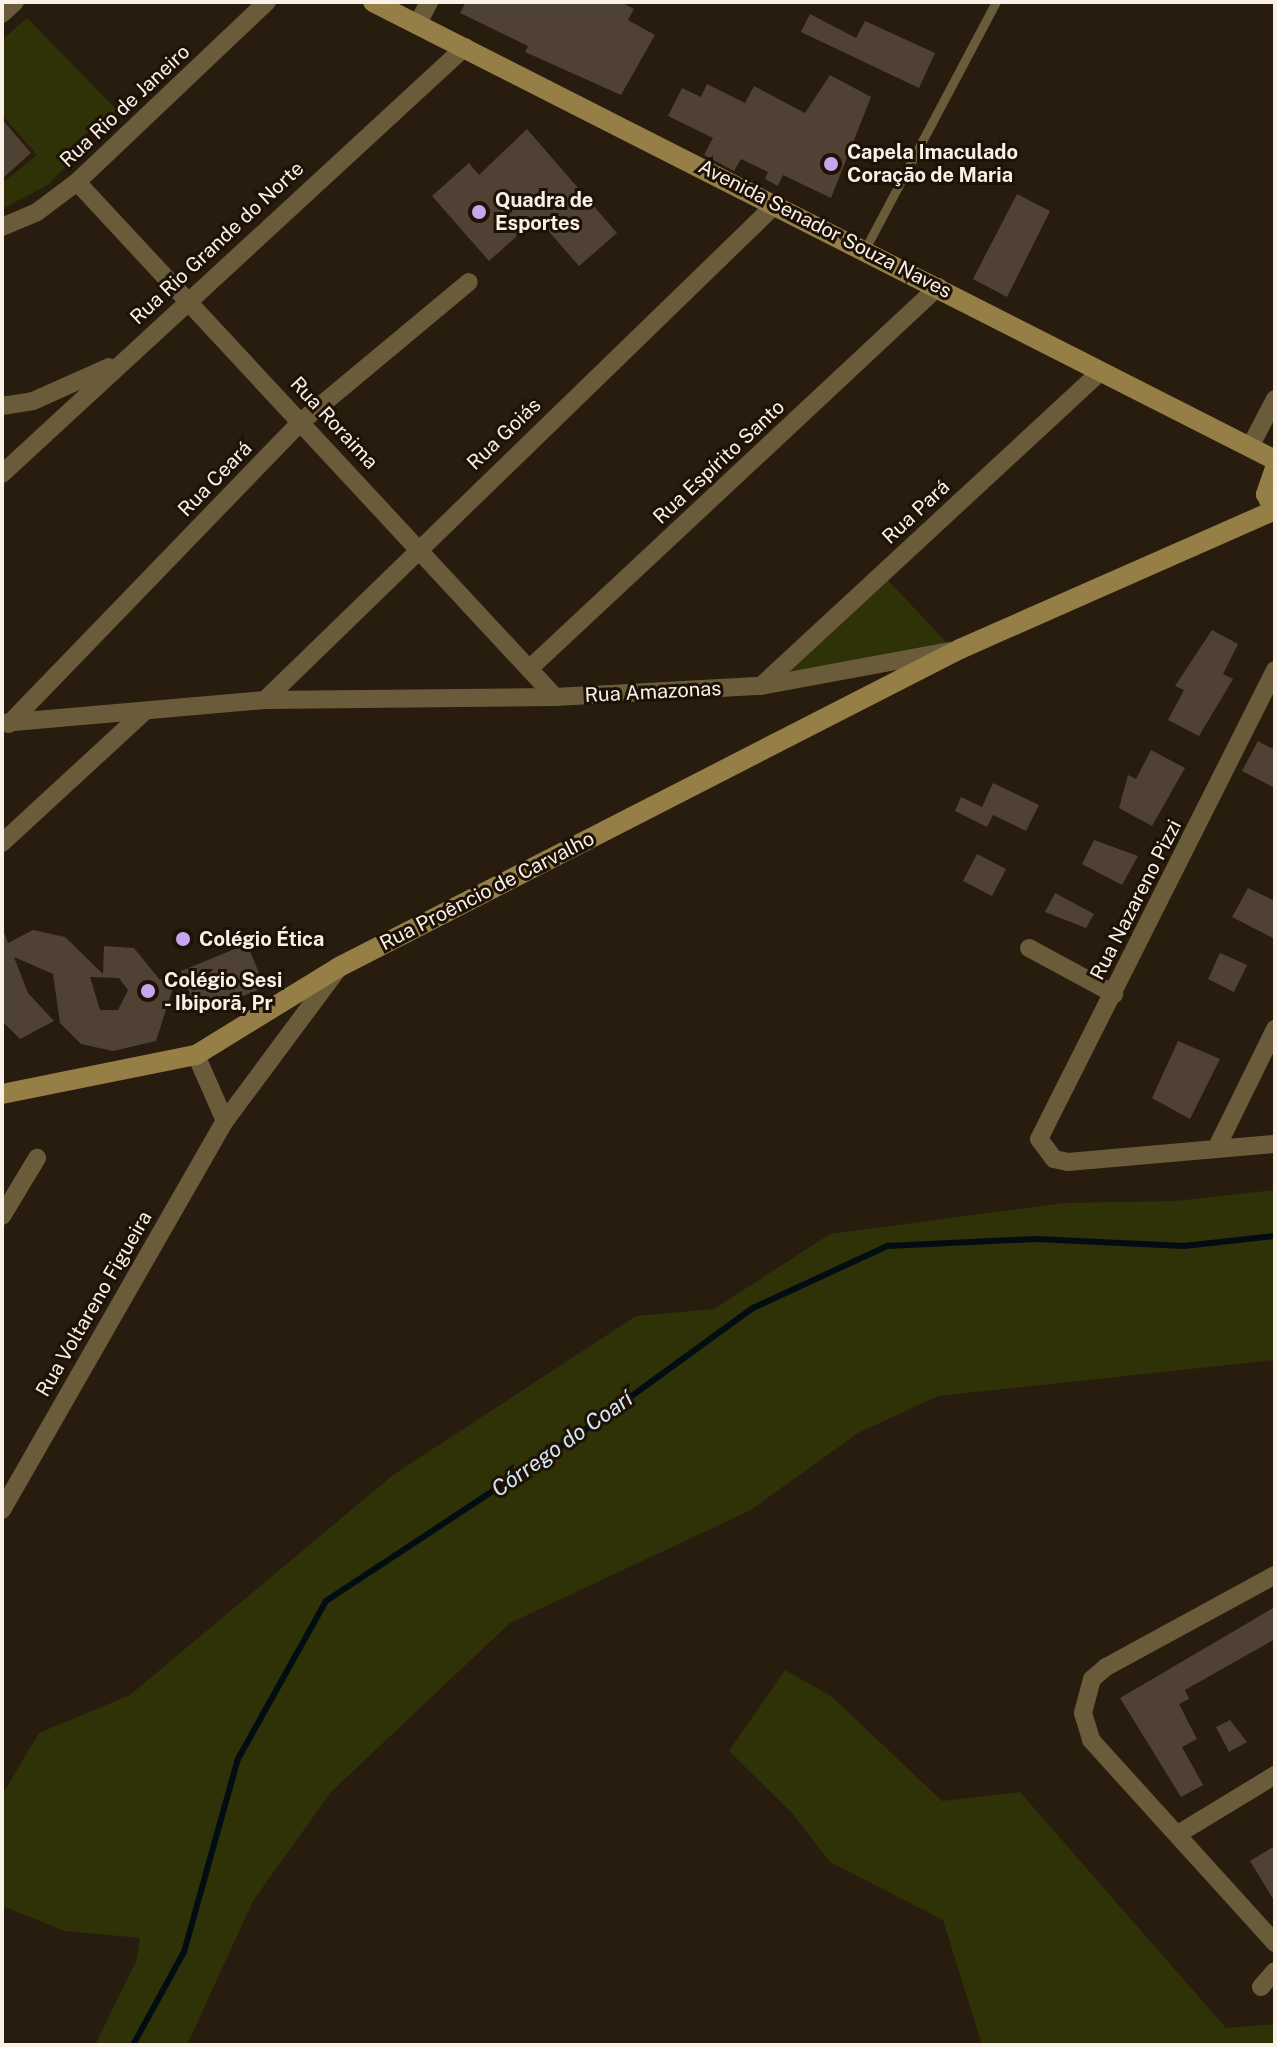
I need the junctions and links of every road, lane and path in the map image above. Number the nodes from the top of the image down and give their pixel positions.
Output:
1 (15, 2) edge
2 (267, 2) edge
3 (373, 2) edge
4 (429, 2) edge
5 (996, 2) edge
6 (2, 14) edge
7 (418, 23) junction
8 (465, 47) junction
9 (77, 182) junction
10 (777, 203) junction
11 (2, 227) edge
12 (865, 249) junction
13 (469, 282) dead end
14 (938, 287) junction
15 (189, 298) junction
16 (123, 361) junction
17 (1101, 371) junction
18 (1275, 399) edge
19 (2, 406) edge
20 (302, 421) junction
21 (1250, 447) junction
22 (1275, 460) edge
23 (1275, 468) edge
24 (2, 474) edge
25 (1274, 512) edge
26 (418, 548) junction
27 (960, 649) junction
28 (529, 669) junction
29 (1275, 670) edge
30 (761, 686) junction
31 (555, 697) junction
32 (265, 700) junction
33 (143, 713) junction
34 (6, 724) edge
35 (2, 843) edge
36 (1029, 948) dead end
37 (339, 967) junction
38 (1114, 994) junction
39 (1275, 1029) edge
40 (196, 1055) junction
41 (2, 1094) edge
42 (225, 1121) junction
43 (1275, 1144) edge
44 (1216, 1149) junction
45 (37, 1158) dead end
46 (2, 1216) edge
47 (2, 1510) edge
48 (1275, 1575) edge
49 (1275, 1775) edge
50 (1178, 1834) junction
51 (1275, 1943) edge
52 (1275, 1971) edge
53 (1261, 1987) dead end

1 - 6 street
2 - 9 street, Rua Rio de Janeiro
3 - 7 street, Avenida Senador Souza Naves
4 - 7 street
5 - 12 lane
7 - 8 street, Avenida Senador Souza Naves
8 - 10 street, Avenida Senador Souza Naves
8 - 15 street, Rua Rio Grande do Norte
9 - 11 street, Rua Rio de Janeiro
9 - 15 street, Rua Roraima
10 - 12 street, Avenida Senador Souza Naves
10 - 26 street, Rua Goiás
12 - 14 street, Avenida Senador Souza Naves
13 - 20 street, Rua Ceará
14 - 17 street, Avenida Senador Souza Naves
14 - 28 street, Rua Espírito Santo
15 - 16 street, Rua Rio Grande do Norte
15 - 20 street, Rua Roraima
16 - 19 street
16 - 24 street, Rua Rio Grande do Norte
17 - 21 street, Avenida Senador Souza Naves
17 - 30 street, Rua Pará
18 - 21 street
20 - 26 street, Rua Roraima
20 - 34 street, Rua Ceará
21 - 22 street, Avenida Senador Souza Naves
23 - 25 street
25 - 27 street, Rua Amazonas
26 - 28 street, Rua Roraima
26 - 32 street, Rua Goiás
27 - 30 street, Rua Amazonas
27 - 37 street, Rua Proêncio de Carvalho
28 - 31 street, Rua Roraima
29 - 38 street, Rua Nazareno Pizzi
30 - 31 street, Rua Amazonas
31 - 32 street, Rua Amazonas
32 - 33 street, Rua Amazonas
33 - 34 street, Rua Amazonas
33 - 35 street
36 - 38 street
37 - 40 street, Rua Proêncio de Carvalho
37 - 42 street, Rua Voltareno Figueira
38 - 44 street, Rua Nazareno Pizzi
39 - 44 street
40 - 41 street, Rua Proêncio de Carvalho
40 - 42 street
42 - 47 street, Rua Voltareno Figueira
43 - 44 street
45 - 46 street
48 - 50 street
49 - 50 street
50 - 51 street
52 - 53 street

